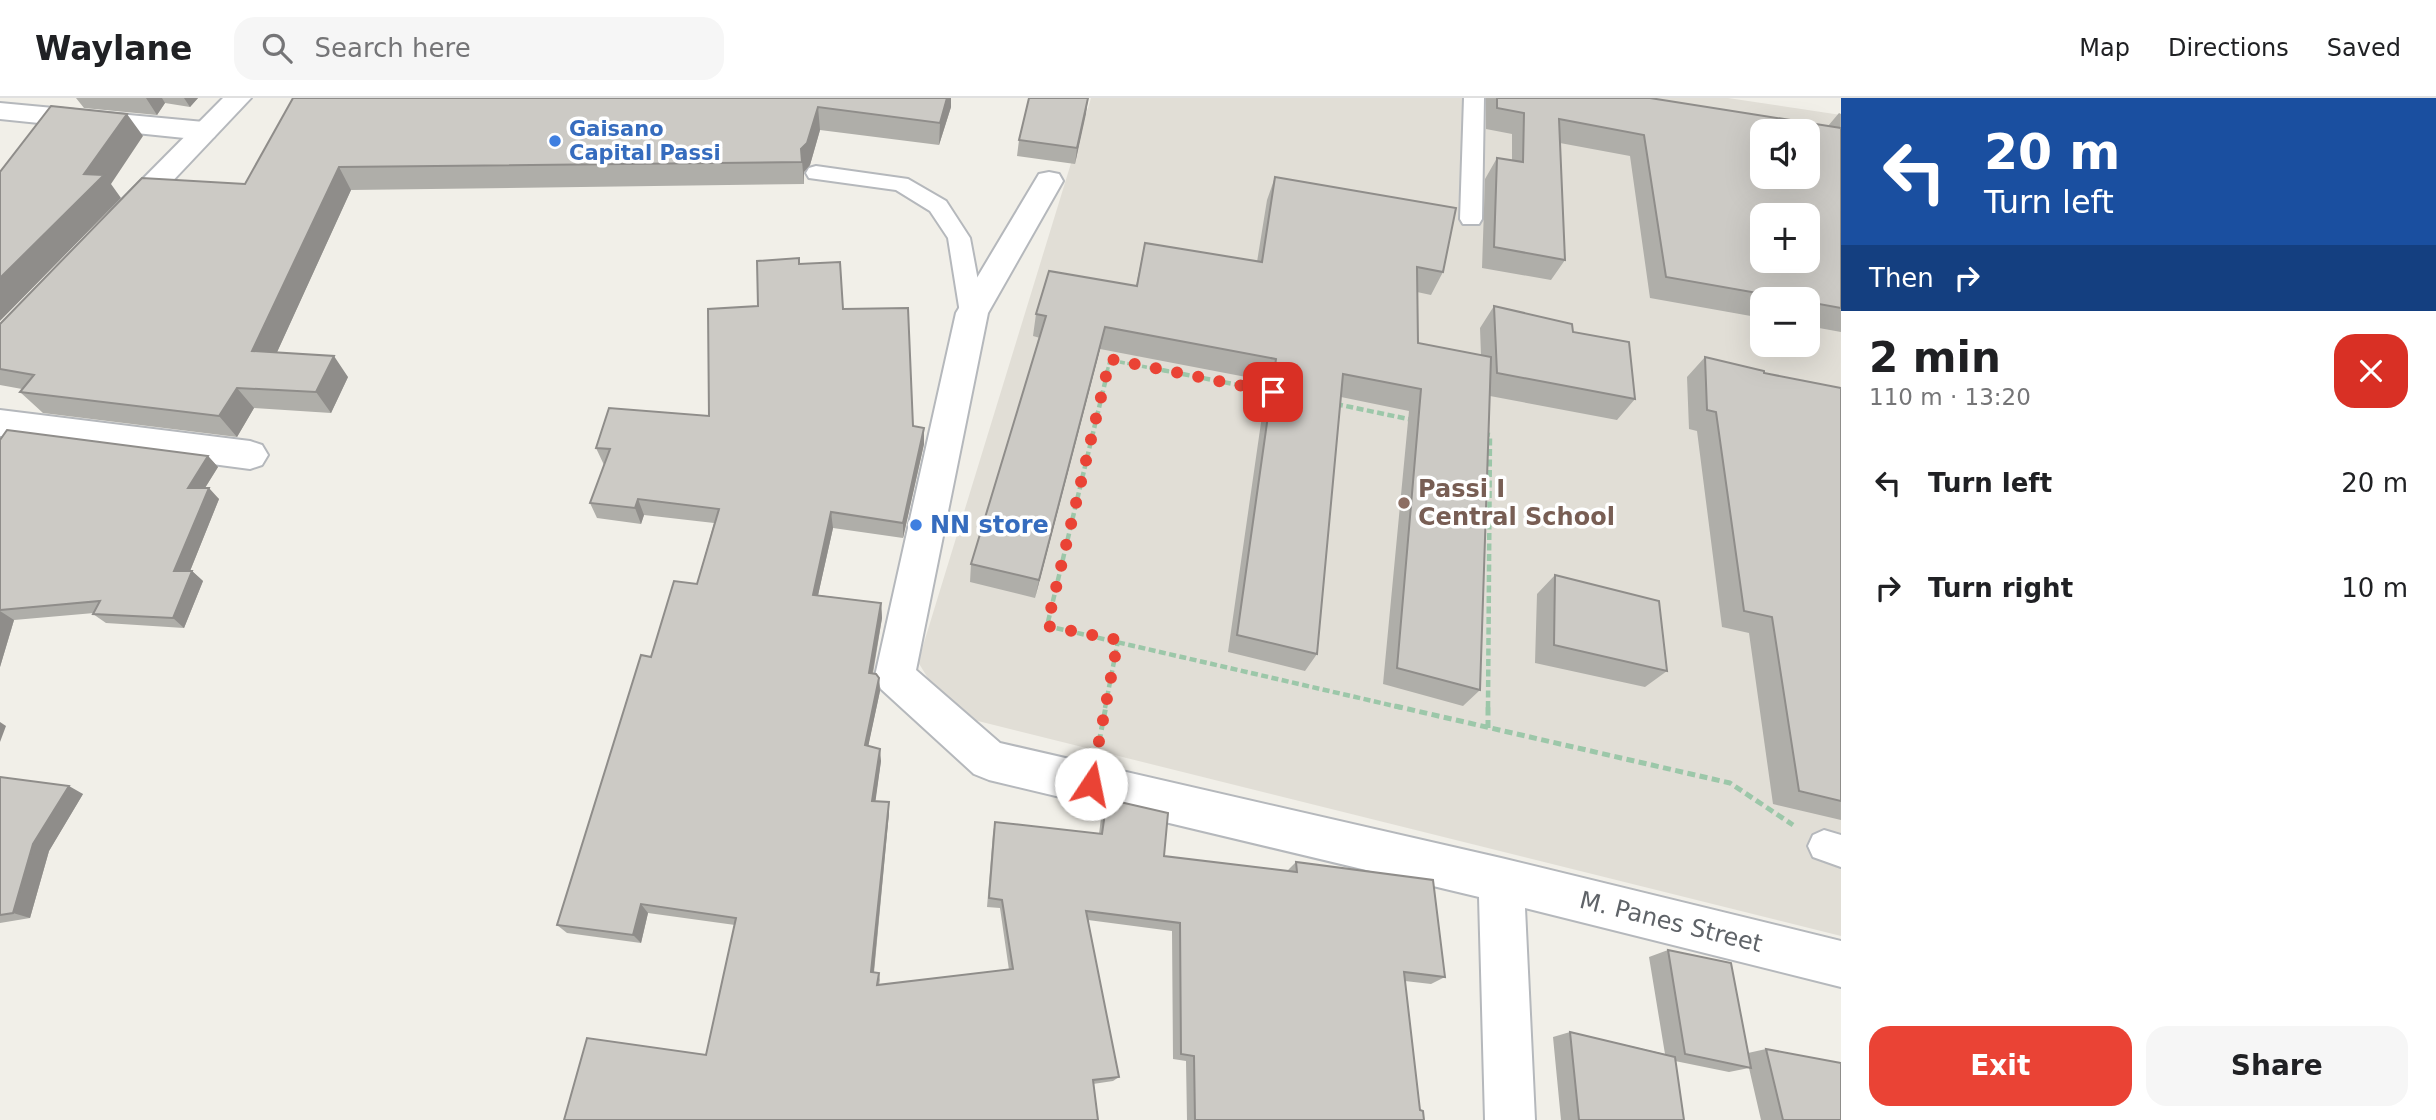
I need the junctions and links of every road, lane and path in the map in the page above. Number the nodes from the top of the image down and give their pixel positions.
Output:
1 (238, 98) edge
2 (1474, 98) edge
3 (0, 111) edge
4 (204, 131) junction
5 (816, 173) dead end
6 (1049, 181) dead end
7 (1471, 219) dead end
8 (102, 238) edge
9 (972, 313) junction
10 (1273, 392) edge
11 (1327, 403) edge
12 (1422, 421) edge
13 (0, 423) edge
14 (1477, 432) edge
15 (250, 455) dead end
16 (1118, 640) junction
17 (1488, 728) junction
18 (1091, 784) junction
19 (1833, 848) edge
20 (1501, 880) junction
21 (1841, 964) edge
22 (1510, 1120) edge

1 - 4 street
2 - 7 lane
3 - 4 street
4 - 8 street
5 - 9 lane
6 - 9 street
9 - 18 street, M. Panes Street
10 - 16 path
11 - 12 path
13 - 15 street
14 - 17 path
16 - 17 path
16 - 18 path
17 - 19 path
18 - 20 street, M. Panes Street
20 - 21 street, M. Panes Street
20 - 22 street

